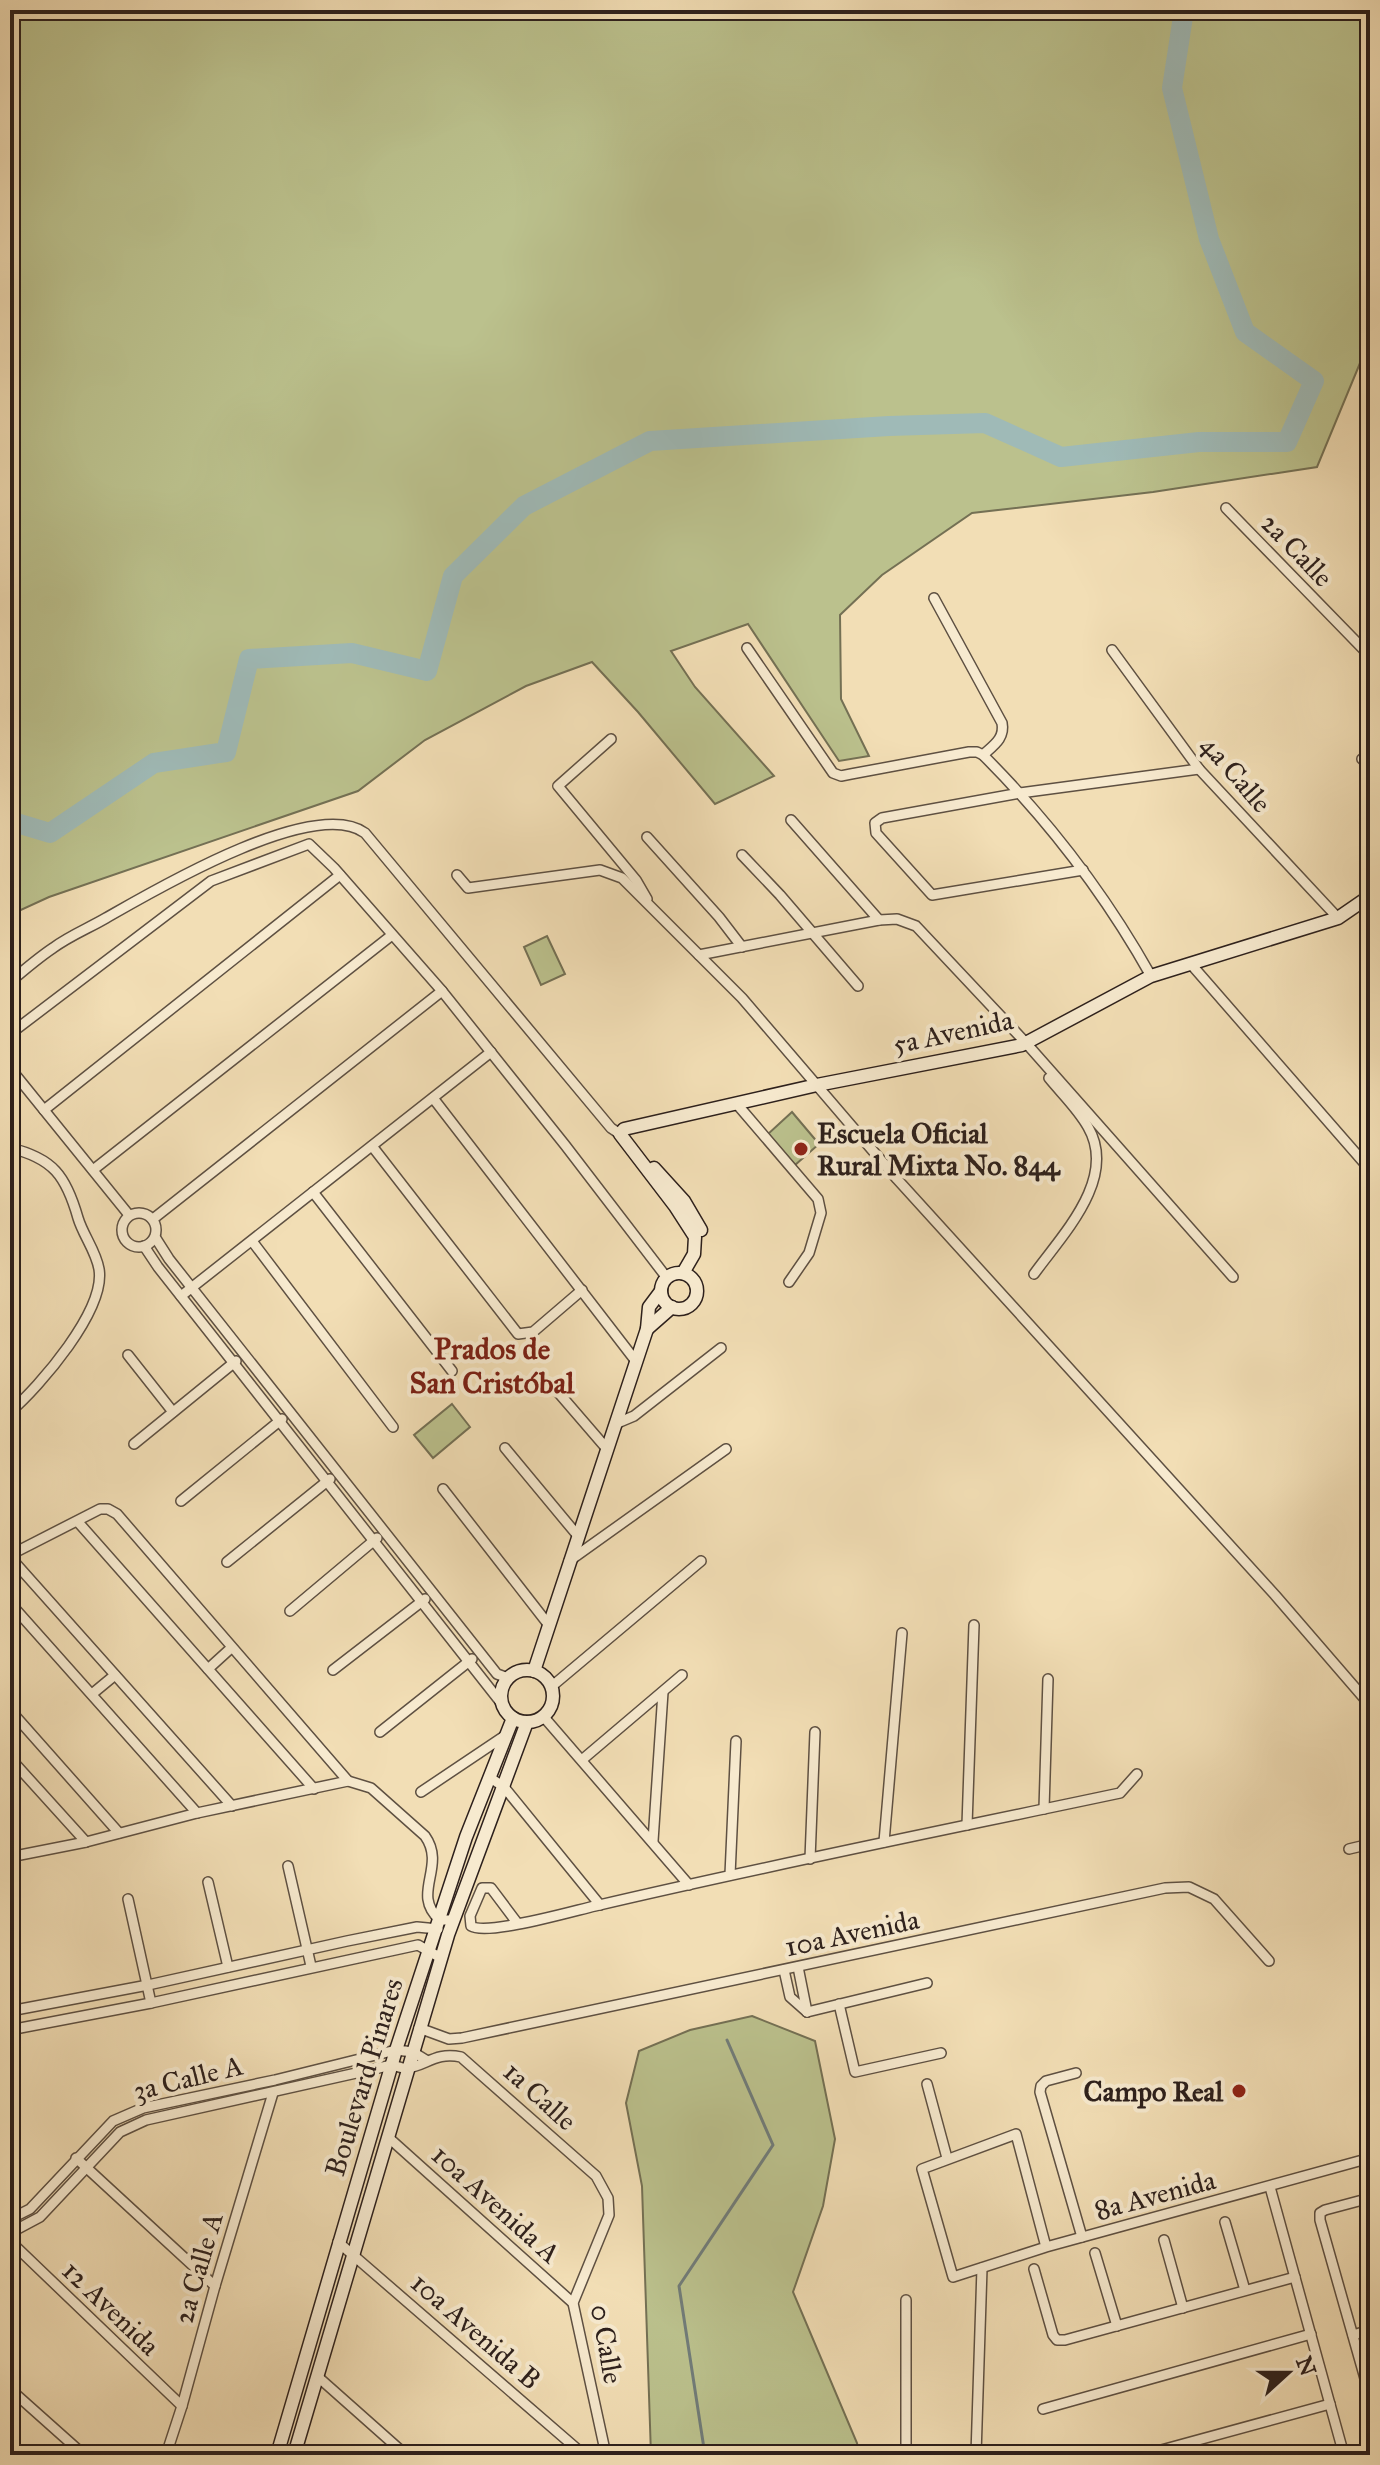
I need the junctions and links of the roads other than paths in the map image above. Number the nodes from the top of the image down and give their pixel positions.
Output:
1 (1226, 508) dead end
2 (934, 598) dead end
3 (747, 648) dead end
4 (1112, 650) dead end
5 (1370, 656) edge
6 (611, 739) dead end
7 (983, 755) junction
8 (1362, 759) dead end
9 (1370, 766) edge
10 (1199, 769) junction
11 (1020, 793) junction
12 (791, 820) dead end
13 (647, 837) dead end
14 (742, 855) dead end
15 (1083, 870) junction
16 (340, 875) junction
17 (457, 875) dead end
18 (1370, 896) edge
19 (655, 912) junction
20 (1338, 918) junction
21 (879, 920) junction
22 (392, 935) junction
23 (813, 935) junction
24 (742, 947) junction
25 (699, 955) junction
26 (1190, 963) junction
27 (1151, 976) junction
28 (10, 982) edge
29 (858, 986) dead end
30 (442, 991) junction
31 (10, 1034) edge
32 (1024, 1044) junction
33 (491, 1052) junction
34 (10, 1068) edge
35 (817, 1085) junction
36 (433, 1098) junction
37 (736, 1103) junction
38 (44, 1110) junction
39 (620, 1134) junction
40 (372, 1146) junction
41 (10, 1148) edge
42 (1366, 1165) dead end
43 (93, 1170) junction
44 (313, 1192) junction
45 (129, 1215) junction
46 (153, 1219) junction
47 (155, 1237) junction
48 (252, 1241) junction
49 (144, 1246) junction
50 (686, 1274) junction
51 (1034, 1274) dead end
52 (1233, 1277) dead end
53 (667, 1278) junction
54 (789, 1282) dead end
55 (192, 1287) junction
56 (582, 1290) junction
57 (661, 1291) junction
58 (181, 1296) junction
59 (672, 1307) junction
60 (647, 1329) junction
61 (721, 1348) dead end
62 (245, 1354) junction
63 (128, 1355) dead end
64 (635, 1360) junction
65 (234, 1363) junction
66 (452, 1371) dead end
67 (551, 1384) dead end
68 (10, 1412) edge
69 (173, 1412) junction
70 (291, 1412) junction
71 (280, 1421) junction
72 (615, 1424) junction
73 (393, 1427) dead end
74 (134, 1444) dead end
75 (505, 1448) dead end
76 (607, 1449) junction
77 (726, 1449) dead end
78 (338, 1472) junction
79 (328, 1481) junction
80 (443, 1489) dead end
81 (181, 1501) dead end
82 (78, 1522) junction
83 (386, 1532) junction
84 (578, 1536) junction
85 (374, 1540) junction
86 (10, 1556) edge
87 (569, 1561) junction
88 (701, 1561) dead end
89 (227, 1562) dead end
90 (434, 1592) junction
91 (423, 1601) junction
92 (10, 1603) edge
93 (290, 1611) dead end
94 (548, 1624) junction
95 (974, 1625) dead end
96 (902, 1633) dead end
97 (230, 1649) junction
98 (481, 1652) junction
99 (470, 1661) junction
100 (208, 1669) junction
101 (333, 1670) dead end
102 (534, 1671) junction
103 (115, 1675) junction
104 (682, 1675) dead end
105 (508, 1678) junction
106 (1048, 1679) dead end
107 (551, 1687) junction
108 (663, 1692) junction
109 (92, 1694) junction
110 (502, 1704) junction
111 (1370, 1705) edge
112 (11, 1713) edge
113 (543, 1716) junction
114 (513, 1718) junction
115 (527, 1722) junction
116 (380, 1732) dead end
117 (815, 1732) dead end
118 (503, 1737) junction
119 (736, 1741) dead end
120 (10, 1758) edge
121 (583, 1759) junction
122 (1137, 1774) dead end
123 (489, 1777) junction
124 (348, 1781) junction
125 (504, 1787) junction
126 (314, 1789) junction
127 (421, 1792) dead end
128 (232, 1806) junction
129 (1044, 1809) junction
130 (197, 1813) junction
131 (967, 1825) junction
132 (119, 1833) junction
133 (653, 1841) junction
134 (86, 1842) junction
135 (884, 1842) junction
136 (1370, 1844) edge
137 (1349, 1849) dead end
138 (10, 1857) edge
139 (810, 1859) junction
140 (288, 1866) dead end
141 (730, 1875) junction
142 (208, 1882) dead end
143 (689, 1885) junction
144 (128, 1899) dead end
145 (600, 1905) junction
146 (518, 1924) junction
147 (445, 1926) junction
148 (307, 1948) junction
149 (429, 1951) junction
150 (441, 1958) junction
151 (1269, 1961) dead end
152 (311, 1966) junction
153 (228, 1967) junction
154 (798, 1967) junction
155 (784, 1970) junction
156 (927, 1983) dead end
157 (148, 1985) junction
158 (151, 2003) junction
159 (839, 2004) junction
160 (10, 2011) edge
161 (807, 2012) junction
162 (419, 2028) junction
163 (10, 2030) edge
164 (396, 2050) junction
165 (413, 2052) junction
166 (941, 2053) dead end
167 (426, 2060) junction
168 (392, 2065) junction
169 (407, 2068) junction
170 (1076, 2073) dead end
171 (927, 2084) dead end
172 (273, 2093) junction
173 (389, 2138) junction
174 (76, 2158) junction
175 (947, 2158) junction
176 (1370, 2158) edge
177 (87, 2168) junction
178 (1270, 2187) junction
179 (608, 2198) joint
180 (1370, 2198) edge
181 (10, 2219) edge
182 (1225, 2222) dead end
183 (10, 2233) edge
184 (1082, 2237) junction
185 (1164, 2240) dead end
186 (10, 2241) edge
187 (338, 2242) junction
188 (1046, 2247) junction
189 (354, 2253) junction
190 (1095, 2253) dead end
191 (982, 2268) junction
192 (1034, 2269) dead end
193 (1295, 2277) junction
194 (215, 2286) junction
195 (1245, 2290) junction
196 (906, 2300) dead end
197 (573, 2303) junction
198 (1183, 2308) junction
199 (1117, 2326) junction
200 (1370, 2330) edge
201 (1311, 2334) junction
202 (1353, 2335) junction
203 (317, 2376) junction
204 (10, 2389) edge
205 (1370, 2396) edge
206 (1330, 2404) junction
207 (182, 2406) junction
208 (1043, 2409) dead end
209 (84, 2455) edge
210 (166, 2455) edge
211 (277, 2455) edge
212 (294, 2455) edge
213 (406, 2455) edge
214 (584, 2455) edge
215 (606, 2455) edge
216 (906, 2455) edge
217 (1143, 2455) edge
218 (1344, 2455) edge

1 - 5 street, 2a Calle
2 - 7 street
3 - 7 street
4 - 10 street, 4a Calle
6 - 19 street
7 - 11 street
8 - 9 street
10 - 11 street
10 - 20 street, 4a Calle
11 - 15 street
11 - 15 street
12 - 21 street
13 - 24 street
14 - 23 street
15 - 27 street
16 - 22 street
16 - 31 street
16 - 38 street
17 - 19 street
18 - 20 street, 5a Avenida
19 - 25 street
20 - 26 street, 5a Avenida
21 - 23 street
21 - 32 street
22 - 30 street
22 - 43 street
23 - 24 street
23 - 29 street
24 - 25 street
25 - 35 street
26 - 27 street, 5a Avenida
26 - 42 street
27 - 32 street, 5a Avenida
28 - 39 street
30 - 33 street
30 - 46 street
32 - 35 street, 5a Avenida
32 - 51 street
32 - 52 street
33 - 36 street
33 - 53 street
34 - 38 street
35 - 37 street, 5a Avenida
35 - 111 street
36 - 40 street
36 - 56 street
37 - 39 street, 5a Avenida
37 - 54 street
38 - 43 street
39 - 50 street
40 - 44 street
40 - 56 street
41 - 68 street
43 - 45 street
44 - 48 street
44 - 66 street
45 - 46 street
45 - 49 street
46 - 47 street
47 - 49 street
47 - 55 street
48 - 55 street
48 - 73 street
49 - 58 street
50 - 53 street
50 - 59 street
53 - 57 street
55 - 58 street
55 - 62 street
56 - 64 street
57 - 59 street
57 - 60 street
58 - 65 street
59 - 60 street
60 - 64 street
61 - 72 street
62 - 65 street
62 - 70 street
63 - 69 street
64 - 72 street
65 - 69 street
65 - 71 street
67 - 76 street
69 - 74 street
70 - 71 street
70 - 78 street
71 - 79 street
71 - 81 street
72 - 76 street
75 - 84 street
76 - 84 street
77 - 87 street
78 - 79 street
78 - 83 street
79 - 85 street
79 - 89 street
80 - 94 street
82 - 86 street
82 - 97 street
82 - 100 street
83 - 85 street
83 - 90 street
84 - 87 street
85 - 91 street
85 - 93 street
86 - 103 street
87 - 94 street
88 - 107 street
90 - 91 street
90 - 98 street
91 - 99 street
91 - 101 street
92 - 109 street
94 - 102 street
95 - 131 street
96 - 135 street
97 - 100 street
97 - 124 street
98 - 99 street
98 - 105 street
99 - 110 street
99 - 116 street
100 - 126 street
102 - 105 street
102 - 107 street
103 - 109 street
103 - 128 street
104 - 108 street
105 - 110 street
106 - 129 street
107 - 113 street
108 - 121 street
108 - 133 street
109 - 130 street
110 - 114 street
112 - 132 street
113 - 115 street
113 - 121 street
114 - 115 street
114 - 118 street, Boulevard Pinares
115 - 125 street, Boulevard Pinares
117 - 139 street
118 - 123 street, Boulevard Pinares
118 - 127 street
119 - 141 street
120 - 134 street
121 - 133 street
122 - 129 street
123 - 125 street
123 - 147 street, Boulevard Pinares
124 - 126 street
124 - 147 street
125 - 145 street
125 - 147 street, Boulevard Pinares
126 - 128 street
128 - 130 street
129 - 131 street
130 - 132 street
131 - 135 street
132 - 134 street
133 - 143 street
134 - 138 street
135 - 139 street
136 - 137 street
139 - 141 street
140 - 148 street
141 - 143 street
142 - 153 street
143 - 145 street
144 - 157 street
145 - 146 street
146 - 146 street
147 - 148 street
147 - 149 street, Boulevard Pinares
147 - 150 street, Boulevard Pinares
148 - 152 street
148 - 153 street
149 - 150 street
149 - 152 street
149 - 164 street, Boulevard Pinares
150 - 162 street, Boulevard Pinares
151 - 154 street, 10a Avenida
152 - 158 street
153 - 157 street
154 - 155 street, 10a Avenida
154 - 161 street
155 - 161 street
155 - 162 street, 10a Avenida
156 - 159 street
157 - 158 street
157 - 160 street
158 - 163 street
159 - 161 street
159 - 166 street
162 - 165 street, Boulevard Pinares
164 - 165 street, 3a Calle A
164 - 168 street, Boulevard Pinares
164 - 174 street, 3a Calle A
165 - 167 street
165 - 169 street, Boulevard Pinares
167 - 169 street, 1a Calle
167 - 179 street, 1a Calle
168 - 169 street, 3a Calle A
168 - 172 street, 3a Calle A
168 - 187 street, Boulevard Pinares
169 - 173 street, Boulevard Pinares
170 - 184 street
171 - 175 street
172 - 177 street, 3a Calle A
172 - 194 street, 2a Calle A
173 - 189 street, Boulevard Pinares
173 - 197 street, 10a Avenida A
174 - 177 street
174 - 181 street, 3a Calle A
175 - 188 street
175 - 191 street, 8a Avenida
176 - 178 street, 8a Avenida
177 - 183 street, 3a Calle A
177 - 194 street
178 - 184 street, 8a Avenida
178 - 193 street
179 - 197 street, 0 Calle
180 - 202 street
182 - 195 street
184 - 188 street, 8a Avenida
185 - 198 street
186 - 207 street, 12 Avenida
187 - 189 street, 10a Avenida B
187 - 211 street, Boulevard Pinares
188 - 191 street, 8a Avenida
189 - 203 street, Boulevard Pinares
189 - 214 street, 10a Avenida B
190 - 199 street
191 - 216 street
192 - 199 street
193 - 195 street
193 - 201 street
194 - 207 street, 2a Calle A
195 - 198 street
196 - 216 street
197 - 215 street, 0 Calle
198 - 199 street
200 - 202 street
201 - 206 street
201 - 208 street
202 - 205 street
203 - 212 street, Boulevard Pinares
203 - 213 street
204 - 209 street
206 - 217 street
206 - 218 street
207 - 210 street, 2a Calle A

